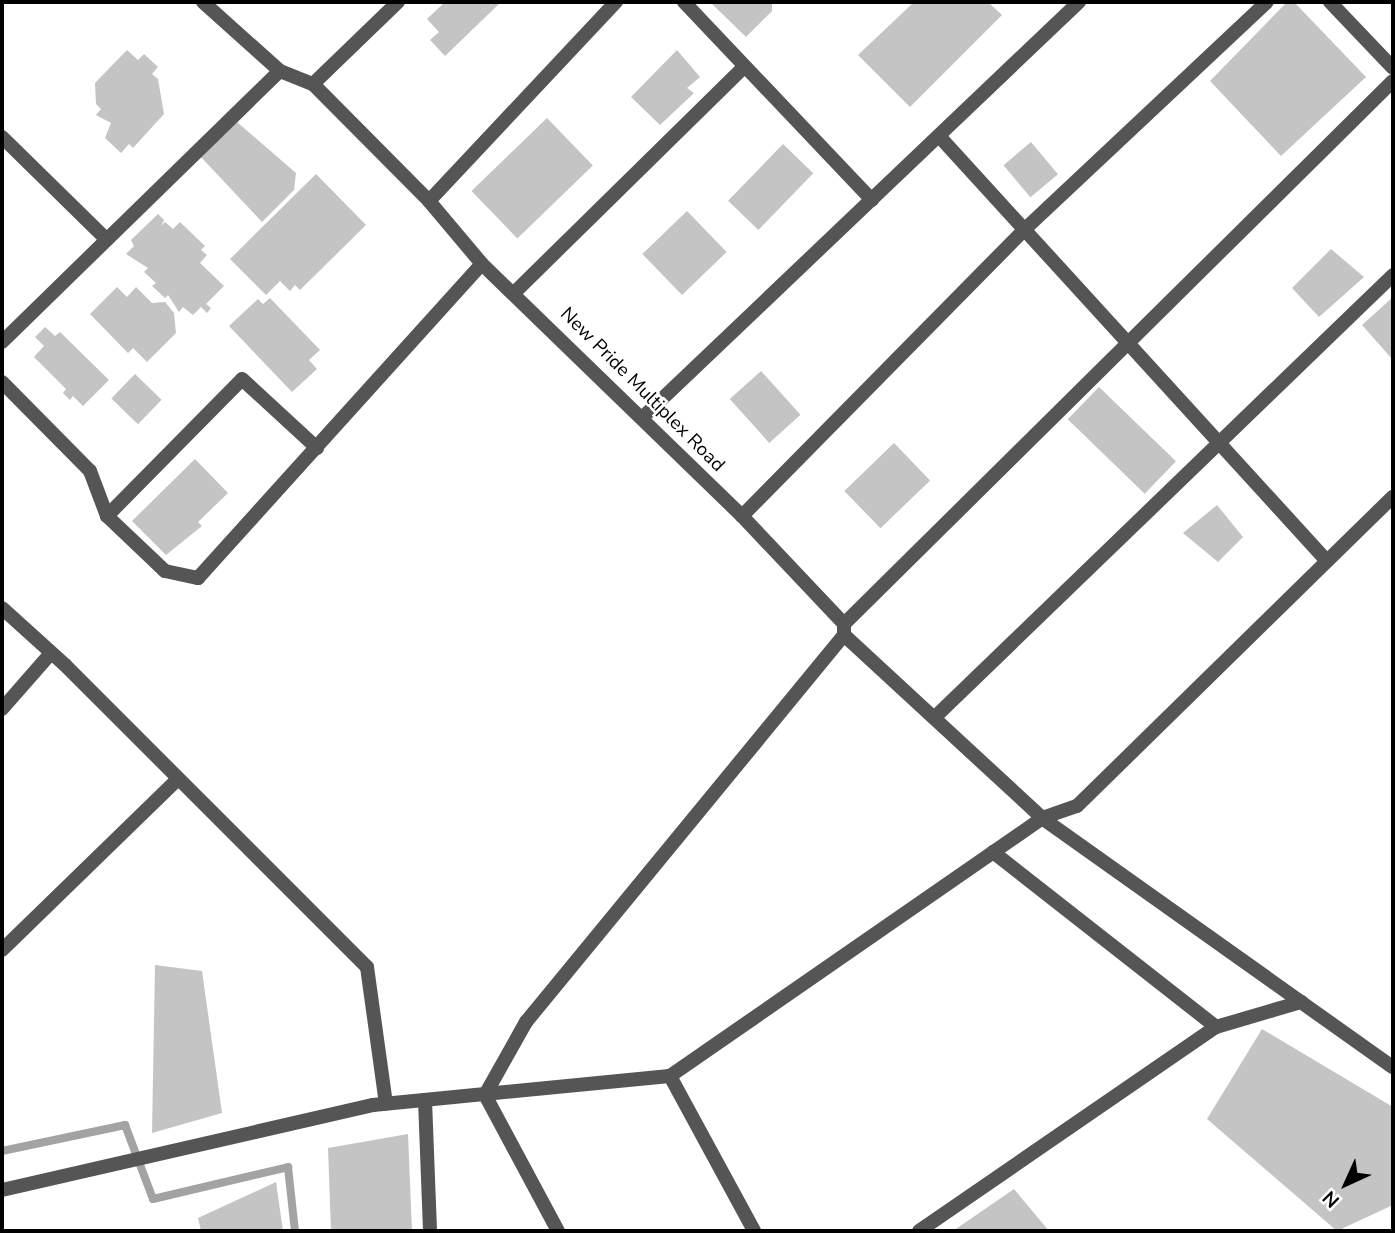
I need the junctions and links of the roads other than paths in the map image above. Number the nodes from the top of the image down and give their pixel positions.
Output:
1 (203, 2) edge
2 (398, 2) edge
3 (616, 2) edge
4 (684, 2) edge
5 (1080, 2) edge
6 (1267, 2) edge
7 (1330, 2) edge
8 (744, 67) junction
9 (1393, 68) edge
10 (280, 71) junction
11 (1393, 80) edge
12 (313, 84) junction
13 (939, 136) junction
14 (2, 137) edge
15 (872, 200) junction
16 (429, 201) junction
17 (1024, 230) junction
18 (106, 239) junction
19 (482, 264) junction
20 (1393, 275) edge
21 (515, 292) junction
22 (2, 342) edge
23 (1126, 342) junction
24 (2, 382) edge
25 (643, 417) junction
26 (1219, 443) junction
27 (317, 448) junction
28 (1393, 497) edge
29 (107, 516) junction
30 (742, 516) junction
31 (1327, 561) junction
32 (2, 608) edge
33 (844, 630) junction
34 (51, 653) junction
35 (2, 709) edge
36 (934, 718) junction
37 (178, 779) junction
38 (1042, 818) junction
39 (993, 852) junction
40 (2, 950) edge
41 (1301, 1002) junction
42 (1216, 1027) junction
43 (1393, 1067) edge
44 (670, 1076) junction
45 (485, 1095) junction
46 (425, 1100) junction
47 (386, 1104) junction
48 (2, 1191) edge
49 (429, 1231) edge
50 (558, 1231) edge
51 (754, 1231) edge
52 (919, 1231) edge

1 - 10 street, New Pride Multiplex Road
2 - 12 street
3 - 16 street
4 - 8 street
5 - 13 street
6 - 17 street
7 - 9 street
8 - 15 street
8 - 21 street
10 - 12 street, New Pride Multiplex Road
10 - 18 street
11 - 23 street
12 - 16 street, New Pride Multiplex Road
13 - 15 street
13 - 17 street
14 - 18 street
15 - 25 street
16 - 19 street, New Pride Multiplex Road
17 - 23 street
17 - 30 street
18 - 22 street
19 - 21 street, New Pride Multiplex Road
19 - 27 street
20 - 26 street
21 - 25 street, New Pride Multiplex Road
23 - 26 street
23 - 33 street
24 - 29 street
25 - 30 street, New Pride Multiplex Road
26 - 31 street
26 - 36 street
27 - 29 street
27 - 29 street
28 - 31 street
30 - 33 street, New Pride Multiplex Road
31 - 38 street
32 - 34 street
33 - 36 street, New Pride Multiplex Road
33 - 45 street
34 - 35 street
34 - 37 street
36 - 38 street, New Pride Multiplex Road
37 - 40 street
37 - 47 street
38 - 39 street
38 - 41 street, New Pride Multiplex Road
39 - 42 street
39 - 44 street
41 - 42 street
41 - 43 street, New Pride Multiplex Road
42 - 52 street
44 - 45 street
44 - 51 street
45 - 46 street
45 - 50 street
46 - 47 street
46 - 49 street
47 - 48 street

